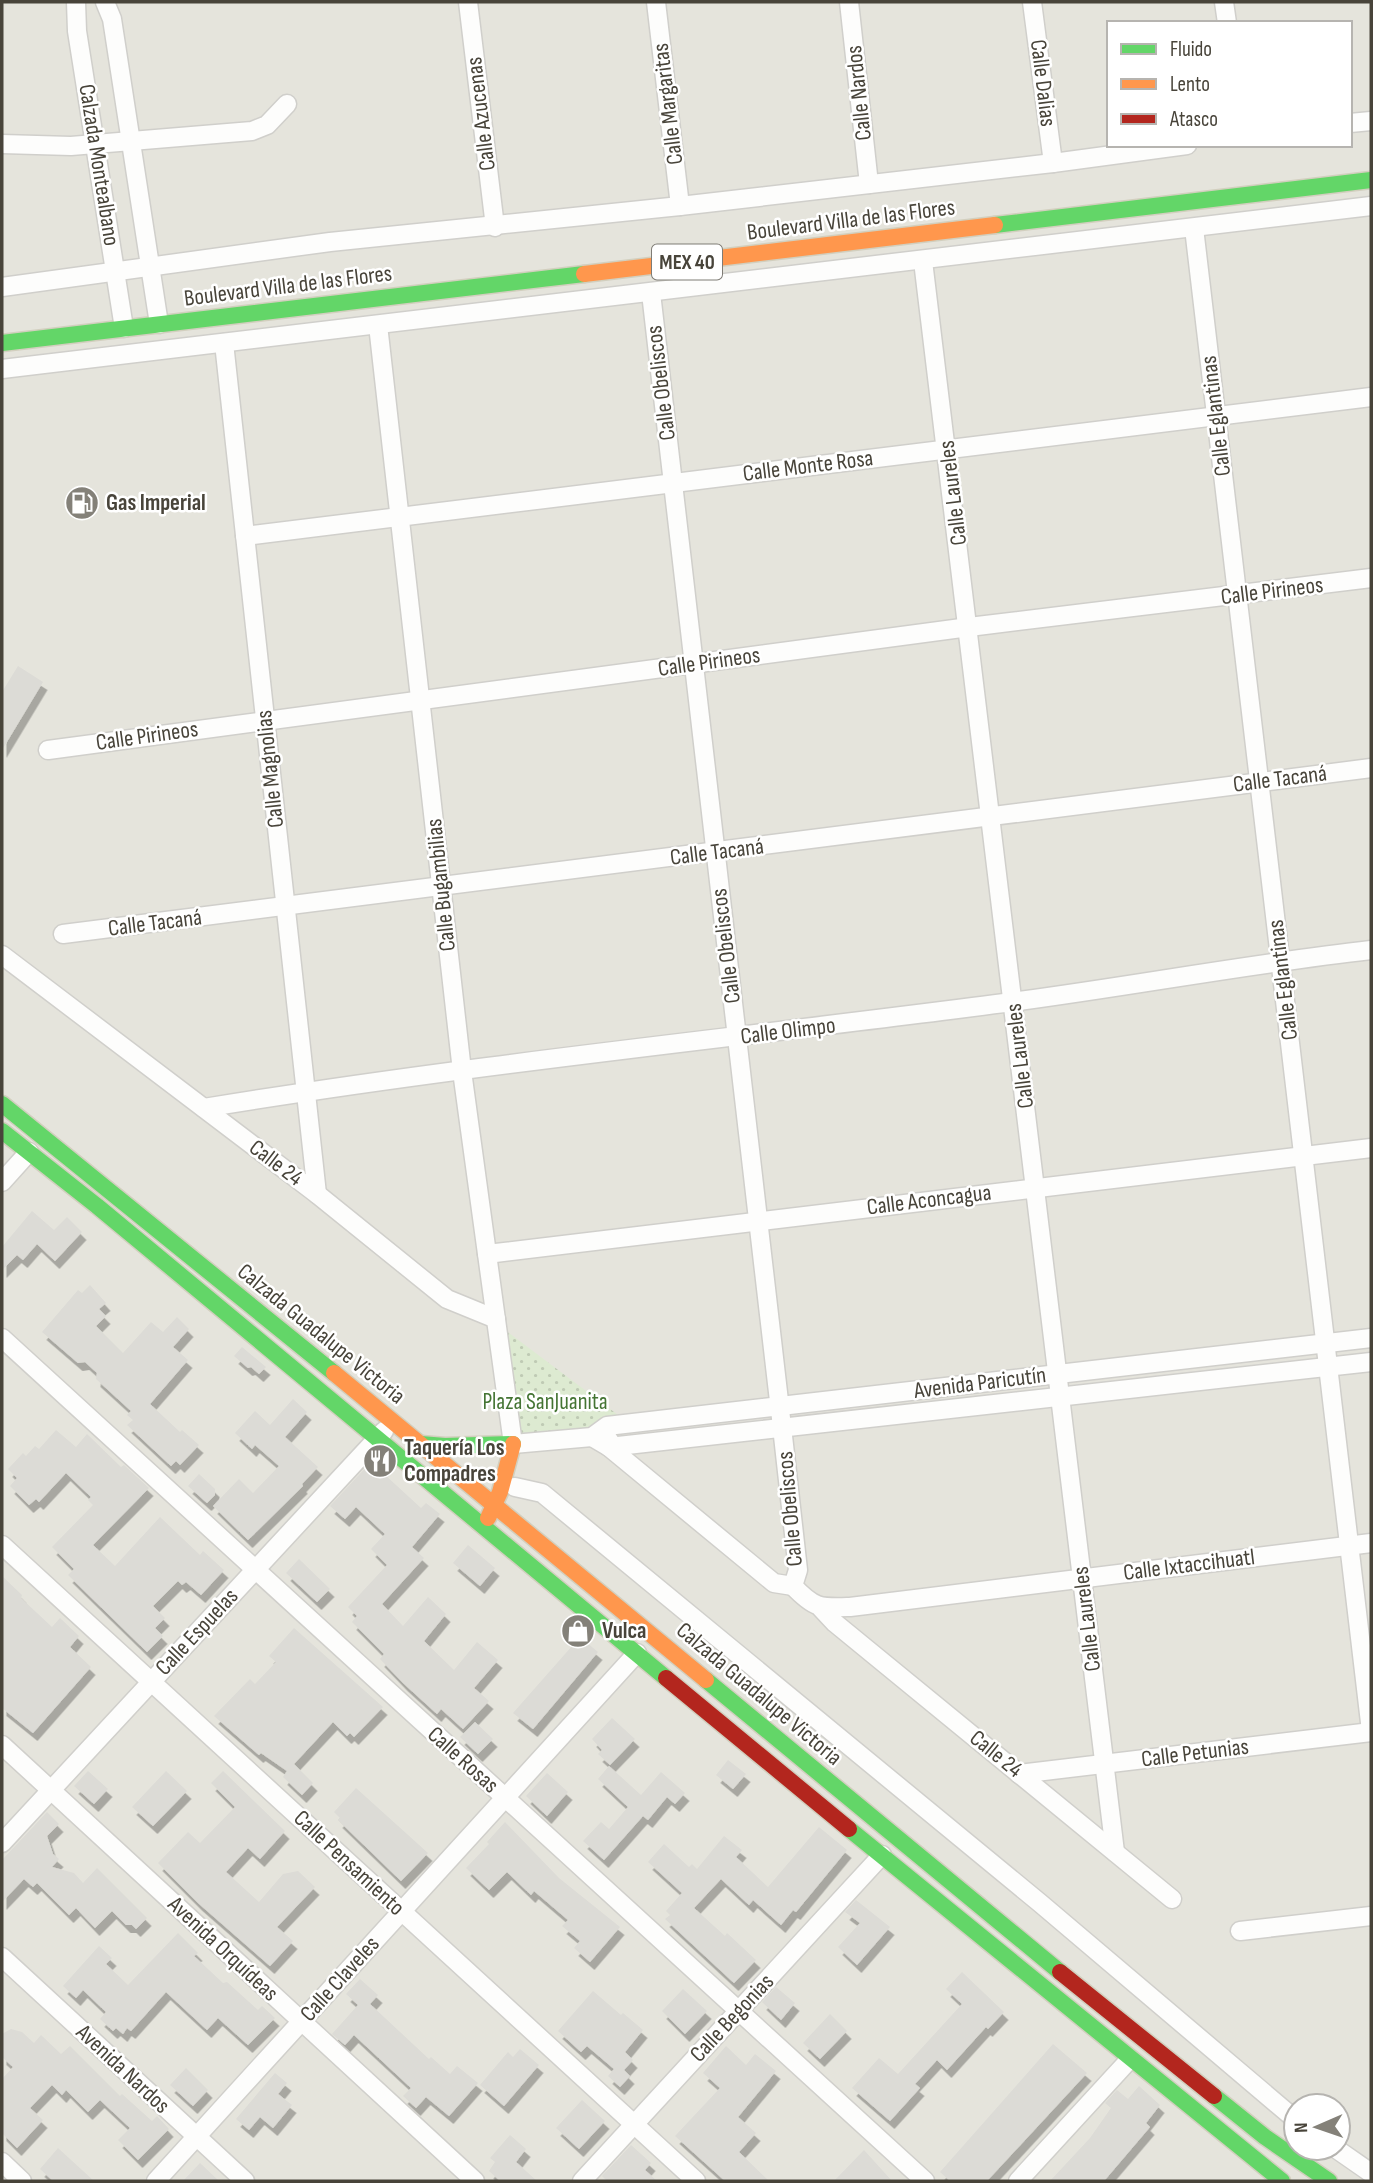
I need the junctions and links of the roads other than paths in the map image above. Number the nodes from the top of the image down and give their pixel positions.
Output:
1 (76, 2) edge
2 (105, 2) edge
3 (468, 2) edge
4 (656, 2) edge
5 (849, 2) edge
6 (1032, 2) edge
7 (1224, 2) edge
8 (1227, 21) edge
9 (287, 103) dead end
10 (1371, 121) edge
11 (1352, 123) edge
12 (131, 141) junction
13 (2, 144) edge
14 (96, 144) junction
15 (1172, 147) edge
16 (1053, 163) junction
17 (1371, 180) edge
18 (869, 184) junction
19 (680, 206) junction
20 (1371, 206) edge
21 (495, 227) junction
22 (1194, 228) junction
23 (923, 261) junction
24 (150, 267) junction
25 (117, 272) junction
26 (2, 287) edge
27 (651, 293) junction
28 (139, 306) junction
29 (159, 324) junction
30 (378, 325) junction
31 (124, 328) junction
32 (2, 343) edge
33 (224, 343) junction
34 (2, 369) edge
35 (1371, 397) edge
36 (1216, 416) junction
37 (947, 449) junction
38 (673, 483) junction
39 (399, 517) junction
40 (245, 536) junction
41 (1371, 578) edge
42 (1237, 595) junction
43 (969, 627) junction
44 (694, 664) junction
45 (420, 700) junction
46 (265, 721) junction
47 (48, 750) dead end
48 (1371, 768) edge
49 (1259, 781) junction
50 (992, 817) junction
51 (716, 852) junction
52 (441, 887) junction
53 (286, 906) junction
54 (63, 934) dead end
55 (1371, 950) edge
56 (2, 955) edge
57 (1280, 960) junction
58 (1014, 1002) junction
59 (737, 1037) junction
60 (462, 1071) junction
61 (306, 1091) junction
62 (2, 1104) edge
63 (204, 1108) junction
64 (2, 1131) edge
65 (1371, 1148) edge
66 (29, 1152) junction
67 (1304, 1156) junction
68 (2, 1182) edge
69 (1036, 1187) junction
70 (317, 1194) junction
71 (758, 1221) junction
72 (487, 1254) junction
73 (496, 1319) junction
74 (2, 1338) edge
75 (1371, 1338) edge
76 (1326, 1344) junction
77 (1371, 1362) edge
78 (1328, 1367) junction
79 (1058, 1374) junction
80 (1061, 1396) junction
81 (780, 1406) junction
82 (393, 1421) junction
83 (607, 1426) junction
84 (782, 1427) junction
85 (592, 1437) junction
86 (376, 1439) junction
87 (421, 1444) junction
88 (513, 1444) junction
89 (609, 1447) junction
90 (471, 1471) junction
91 (515, 1487) junction
92 (446, 1497) junction
93 (496, 1506) junction
94 (515, 1521) junction
95 (482, 1526) junction
96 (1371, 1543) edge
97 (2, 1545) edge
98 (1349, 1546) junction
99 (255, 1570) junction
100 (1083, 1579) junction
101 (798, 1591) junction
102 (821, 1608) junction
103 (636, 1653) junction
104 (151, 1682) junction
105 (1371, 1732) edge
106 (2, 1745) edge
107 (1104, 1763) junction
108 (1019, 1774) junction
109 (51, 1790) junction
110 (505, 1799) junction
111 (2, 1843) edge
112 (1115, 1852) junction
113 (881, 1855) junction
114 (1172, 1899) dead end
115 (401, 1912) junction
116 (1371, 1916) edge
117 (1240, 1931) dead end
118 (2, 1957) edge
119 (738, 2011) junction
120 (302, 2021) junction
121 (1130, 2059) junction
122 (1282, 2108) edge
123 (634, 2125) junction
124 (196, 2137) junction
125 (1352, 2157) edge
126 (2, 2162) edge
127 (1368, 2165) edge
128 (22, 2181) edge
129 (156, 2181) edge
130 (245, 2181) edge
131 (475, 2181) edge
132 (582, 2181) edge
133 (696, 2181) edge
134 (925, 2181) edge
135 (1018, 2181) edge
136 (1282, 2181) edge
137 (1329, 2181) edge

1 - 14 street, Calzada Montealbano
2 - 12 street, Calzada Montealbano
3 - 21 street, Calle Azucenas
4 - 19 street, Calle Margaritas
5 - 18 street, Calle Nardos
6 - 16 street, Calle Dalias
7 - 8 street
9 - 12 street
10 - 11 street
12 - 14 street
12 - 24 street, Calzada Montealbano
13 - 14 street
14 - 25 street, Calzada Montealbano
15 - 16 street
16 - 18 street
17 - 29 main road, Boulevard Villa de las Flores / MEX 40
18 - 19 street
19 - 21 street
20 - 22 street
21 - 24 street
22 - 23 street
22 - 36 street, Calle Eglantinas
23 - 27 street
23 - 37 street, Calle Laureles
24 - 25 street
24 - 28 street, Calzada Montealbano
25 - 26 street
25 - 28 street, Calzada Montealbano
27 - 30 street
27 - 38 street, Calle Obeliscos
28 - 29 street, Calzada Montealbano
28 - 31 street, Calzada Montealbano
29 - 31 main road, Boulevard Villa de las Flores / MEX 40
30 - 33 street
30 - 39 street, Calle Bugambilias
31 - 32 main road, Boulevard Villa de las Flores / MEX 40
33 - 34 street
33 - 40 street, Calle Magnolias
35 - 36 street, Calle Monte Rosa
36 - 37 street, Calle Monte Rosa
36 - 42 street, Calle Eglantinas
37 - 38 street, Calle Monte Rosa
37 - 43 street, Calle Laureles
38 - 39 street, Calle Monte Rosa
38 - 44 street, Calle Obeliscos
39 - 40 street, Calle Monte Rosa
39 - 45 street, Calle Bugambilias
40 - 46 street, Calle Magnolias
41 - 42 street, Calle Pirineos
42 - 43 street, Calle Pirineos
42 - 49 street, Calle Eglantinas
43 - 44 street, Calle Pirineos
43 - 50 street, Calle Laureles
44 - 45 street, Calle Pirineos
44 - 51 street, Calle Obeliscos
45 - 46 street, Calle Pirineos
45 - 52 street, Calle Bugambilias
46 - 47 street, Calle Pirineos
46 - 53 street, Calle Magnolias
48 - 49 street, Calle Tacaná
49 - 50 street, Calle Tacaná
49 - 57 street, Calle Eglantinas
50 - 51 street, Calle Tacaná
50 - 58 street, Calle Laureles
51 - 52 street, Calle Tacaná
51 - 59 street, Calle Obeliscos
52 - 53 street, Calle Tacaná
52 - 60 street, Calle Bugambilias
53 - 54 street, Calle Tacaná
53 - 61 street, Calle Magnolias
55 - 57 street, Calle Olimpo
56 - 63 street, Calle 24
57 - 58 street, Calle Olimpo
57 - 67 street, Calle Eglantinas
58 - 59 street, Calle Olimpo
58 - 69 street, Calle Laureles
59 - 60 street, Calle Olimpo
59 - 71 street, Calle Obeliscos
60 - 61 street, Calle Olimpo
60 - 72 street, Calle Bugambilias
61 - 63 street, Calle Olimpo
61 - 70 street, Calle Magnolias
62 - 82 main road, Calzada Guadalupe Victoria
63 - 70 street, Calle 24
64 - 66 main road, Calzada Guadalupe Victoria
65 - 67 street, Calle Aconcagua
66 - 68 street
66 - 86 main road, Calzada Guadalupe Victoria
67 - 69 street, Calle Aconcagua
67 - 76 street, Calle Eglantinas
69 - 71 street, Calle Aconcagua
69 - 79 street, Calle Laureles
70 - 73 street, Calle 24
71 - 72 street, Calle Aconcagua
71 - 81 street, Calle Obeliscos
72 - 73 street, Calle Bugambilias
73 - 88 street, Calle Bugambilias
74 - 99 street, Calle Rosas
75 - 76 street, Avenida Paricutín
76 - 78 street, Calle Eglantinas
76 - 79 street, Avenida Paricutín
77 - 78 street, Avenida Paricutín
78 - 80 street, Avenida Paricutín
78 - 98 street, Calle Eglantinas
79 - 80 street, Calle Laureles
79 - 81 street, Avenida Paricutín
80 - 84 street, Avenida Paricutín
80 - 100 street, Calle Laureles
81 - 83 street, Avenida Paricutín
81 - 84 street, Calle Obeliscos
82 - 86 street, Calle Espuelas
82 - 87 main road, Calzada Guadalupe Victoria
83 - 85 street, Avenida Paricutín
83 - 89 street
84 - 89 street, Avenida Paricutín
84 - 101 street, Calle Obeliscos
85 - 88 street
85 - 89 street
86 - 92 main road, Calzada Guadalupe Victoria
86 - 99 street, Calle Espuelas
87 - 88 main road
87 - 90 main road, Calzada Guadalupe Victoria
88 - 90 main road
88 - 91 main road
88 - 93 main road
89 - 101 street
90 - 92 main road
90 - 93 main road, Calzada Guadalupe Victoria
91 - 94 main road
91 - 122 street
92 - 95 main road, Calzada Guadalupe Victoria
93 - 94 main road, Calzada Guadalupe Victoria
93 - 95 main road
94 - 137 main road, Calzada Guadalupe Victoria
95 - 103 main road, Calzada Guadalupe Victoria
96 - 98 street, Calle Ixtaccihuatl
97 - 104 street, Calle Pensamiento
98 - 100 street, Calle Ixtaccihuatl
98 - 105 street, Calle Eglantinas
99 - 104 street, Calle Espuelas
99 - 110 street, Calle Rosas
100 - 102 street, Calle Ixtaccihuatl
100 - 107 street, Calle Laureles
101 - 102 street
102 - 108 street, Calle 24
103 - 110 street, Calle Claveles
103 - 113 main road, Calzada Guadalupe Victoria
104 - 109 street, Calle Espuelas
104 - 115 street, Calle Pensamiento
105 - 107 street, Calle Petunias
106 - 109 street, Avenida Orquídeas
107 - 108 street, Calle Petunias
107 - 112 street, Calle Laureles
108 - 112 street, Calle 24
109 - 111 street, Calle Espuelas
109 - 120 street, Avenida Orquídeas
110 - 115 street, Calle Claveles
110 - 119 street, Calle Rosas
112 - 114 street, Calle 24
113 - 119 street, Calle Begonias
113 - 121 main road, Calzada Guadalupe Victoria
115 - 120 street, Calle Claveles
115 - 123 street, Calle Pensamiento
116 - 117 street
118 - 124 street, Avenida Nardos
119 - 123 street, Calle Begonias
119 - 134 street, Calle Rosas
120 - 124 street, Calle Claveles
120 - 131 street, Avenida Orquídeas
121 - 135 street
121 - 136 main road, Calzada Guadalupe Victoria
123 - 132 street, Calle Begonias
123 - 133 street, Calle Pensamiento
124 - 129 street, Calle Claveles
124 - 130 street, Avenida Nardos
125 - 127 street
126 - 128 street

